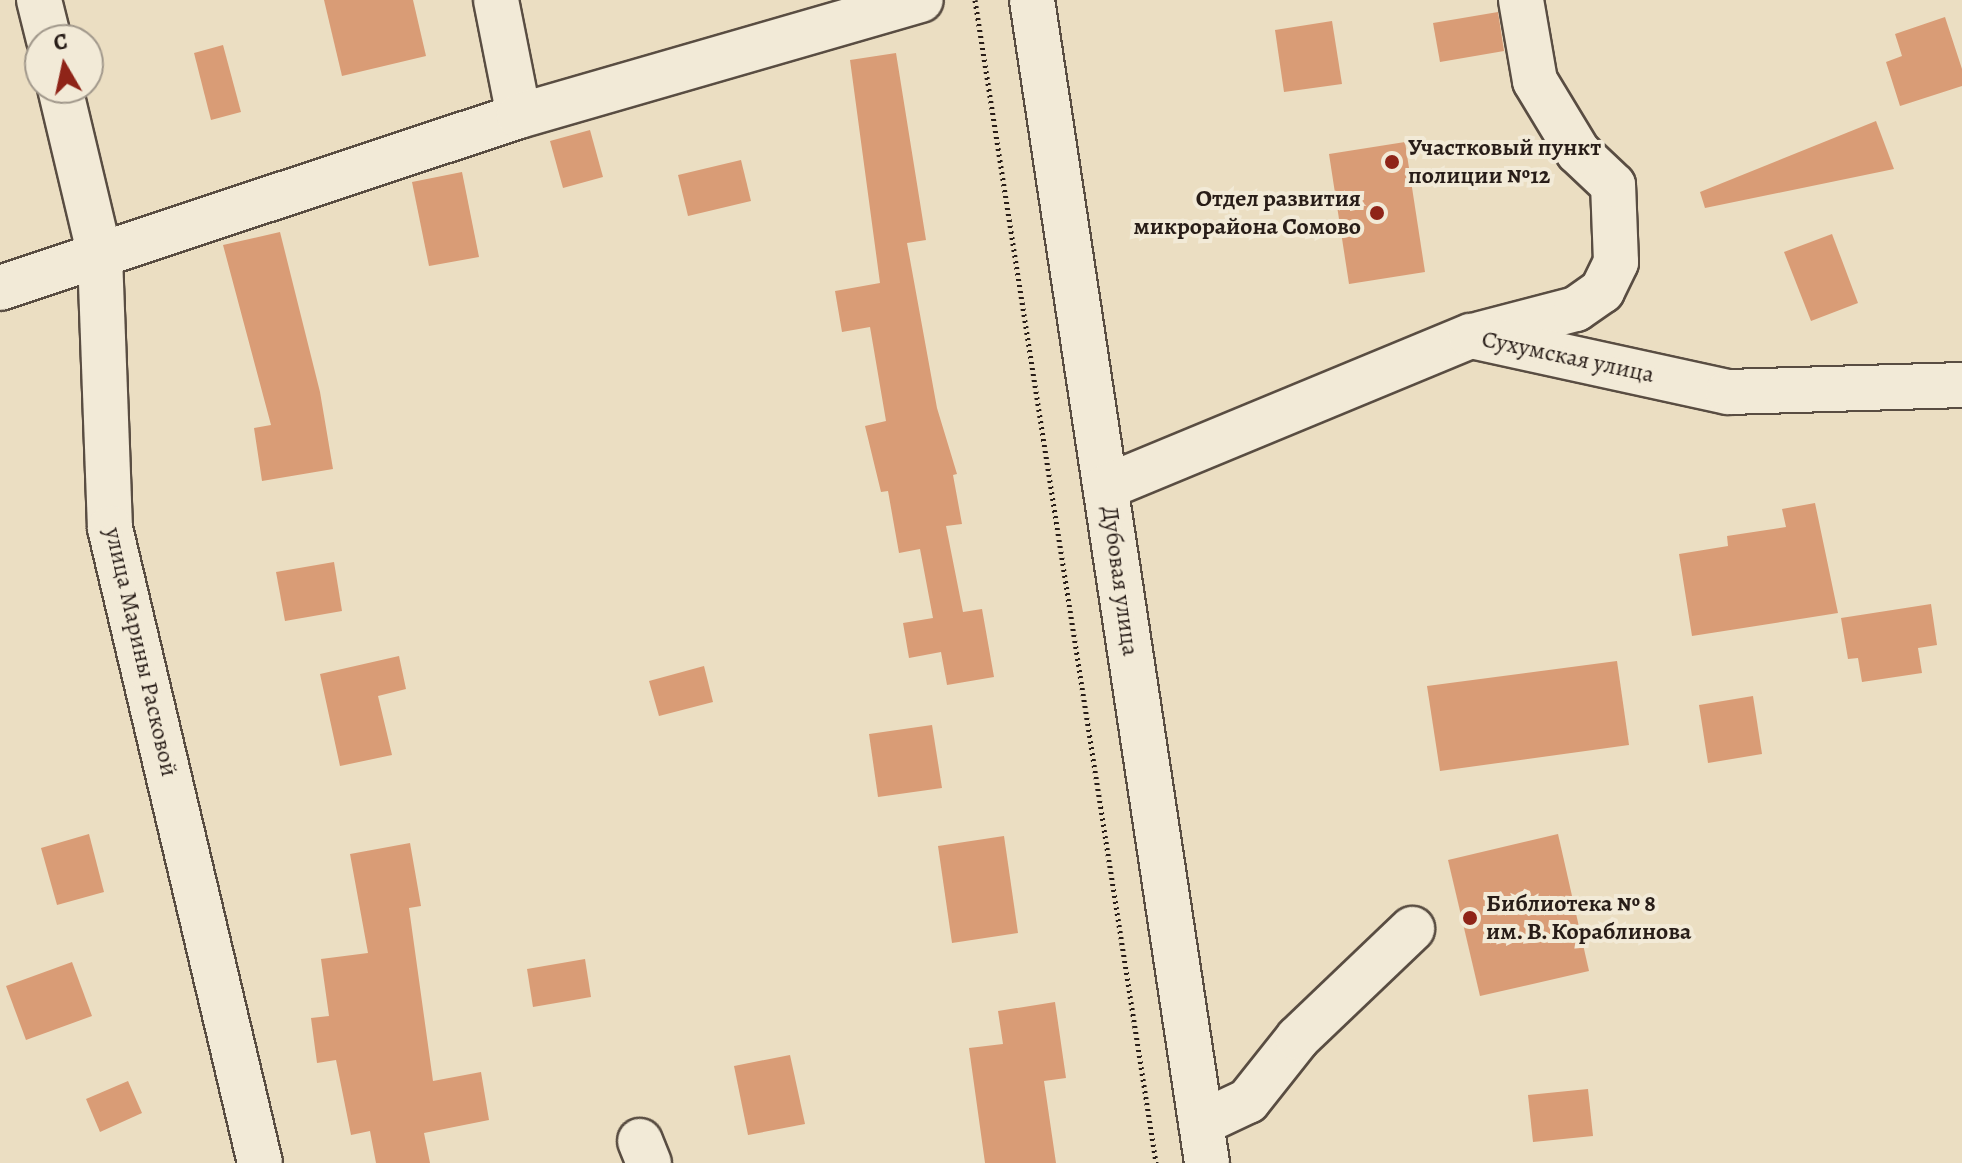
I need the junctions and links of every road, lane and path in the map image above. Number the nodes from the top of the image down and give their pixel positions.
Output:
1 (39, 0) edge
2 (496, 0) edge
3 (921, 0) edge
4 (975, 0) edge
5 (1032, 0) edge
6 (1521, 0) edge
7 (45, 24) edge
8 (64, 104) edge
9 (519, 116) junction
10 (100, 256) junction
11 (0, 288) edge
12 (1471, 336) junction
13 (1962, 385) edge
14 (1106, 487) junction
15 (1412, 929) dead end
16 (1204, 1143) edge
17 (260, 1163) edge
18 (1156, 1163) edge

1 - 7 street
2 - 9 street
3 - 9 street
4 - 18 path
5 - 14 street, Дубовая улица
6 - 12 street
8 - 10 street, улица Марины Расковой
9 - 10 street
10 - 11 street
10 - 17 street, улица Марины Расковой
12 - 13 street, Сухумская улица
12 - 14 street, Сухумская улица
14 - 16 street, Дубовая улица
15 - 16 street

